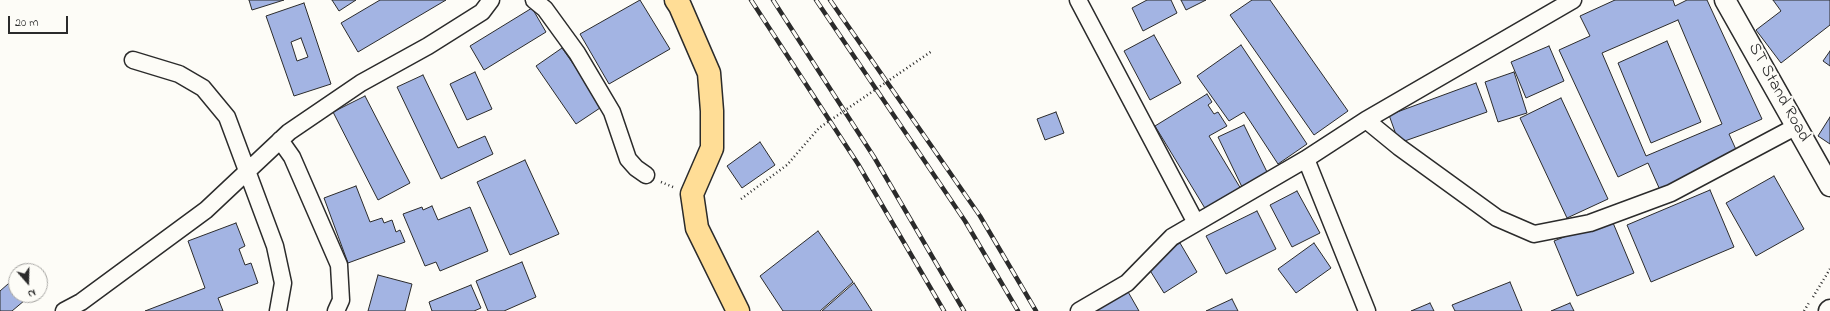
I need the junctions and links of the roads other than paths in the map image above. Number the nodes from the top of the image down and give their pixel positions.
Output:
1 (491, 0) edge
2 (534, 0) edge
3 (676, 0) edge
4 (1078, 0) edge
5 (1573, 0) edge
6 (1725, 0) edge
7 (133, 60) dead end
8 (1366, 120) junction
9 (1796, 126) junction
10 (280, 140) junction
11 (1306, 159) junction
12 (247, 169) junction
13 (646, 175) road end
14 (1830, 186) edge
15 (1196, 223) junction
16 (64, 311) edge
17 (278, 311) edge
18 (336, 311) edge
19 (738, 311) edge
20 (1079, 311) edge
21 (1367, 311) edge

1 - 10 street
2 - 13 street
3 - 19 main road
4 - 15 street
5 - 8 street
6 - 9 street, ST Stand Road
7 - 12 street
8 - 9 street
8 - 11 street
9 - 14 street, ST Stand Road
10 - 12 street
10 - 18 street
11 - 15 street
11 - 21 street
12 - 16 street
12 - 17 street
15 - 20 street

